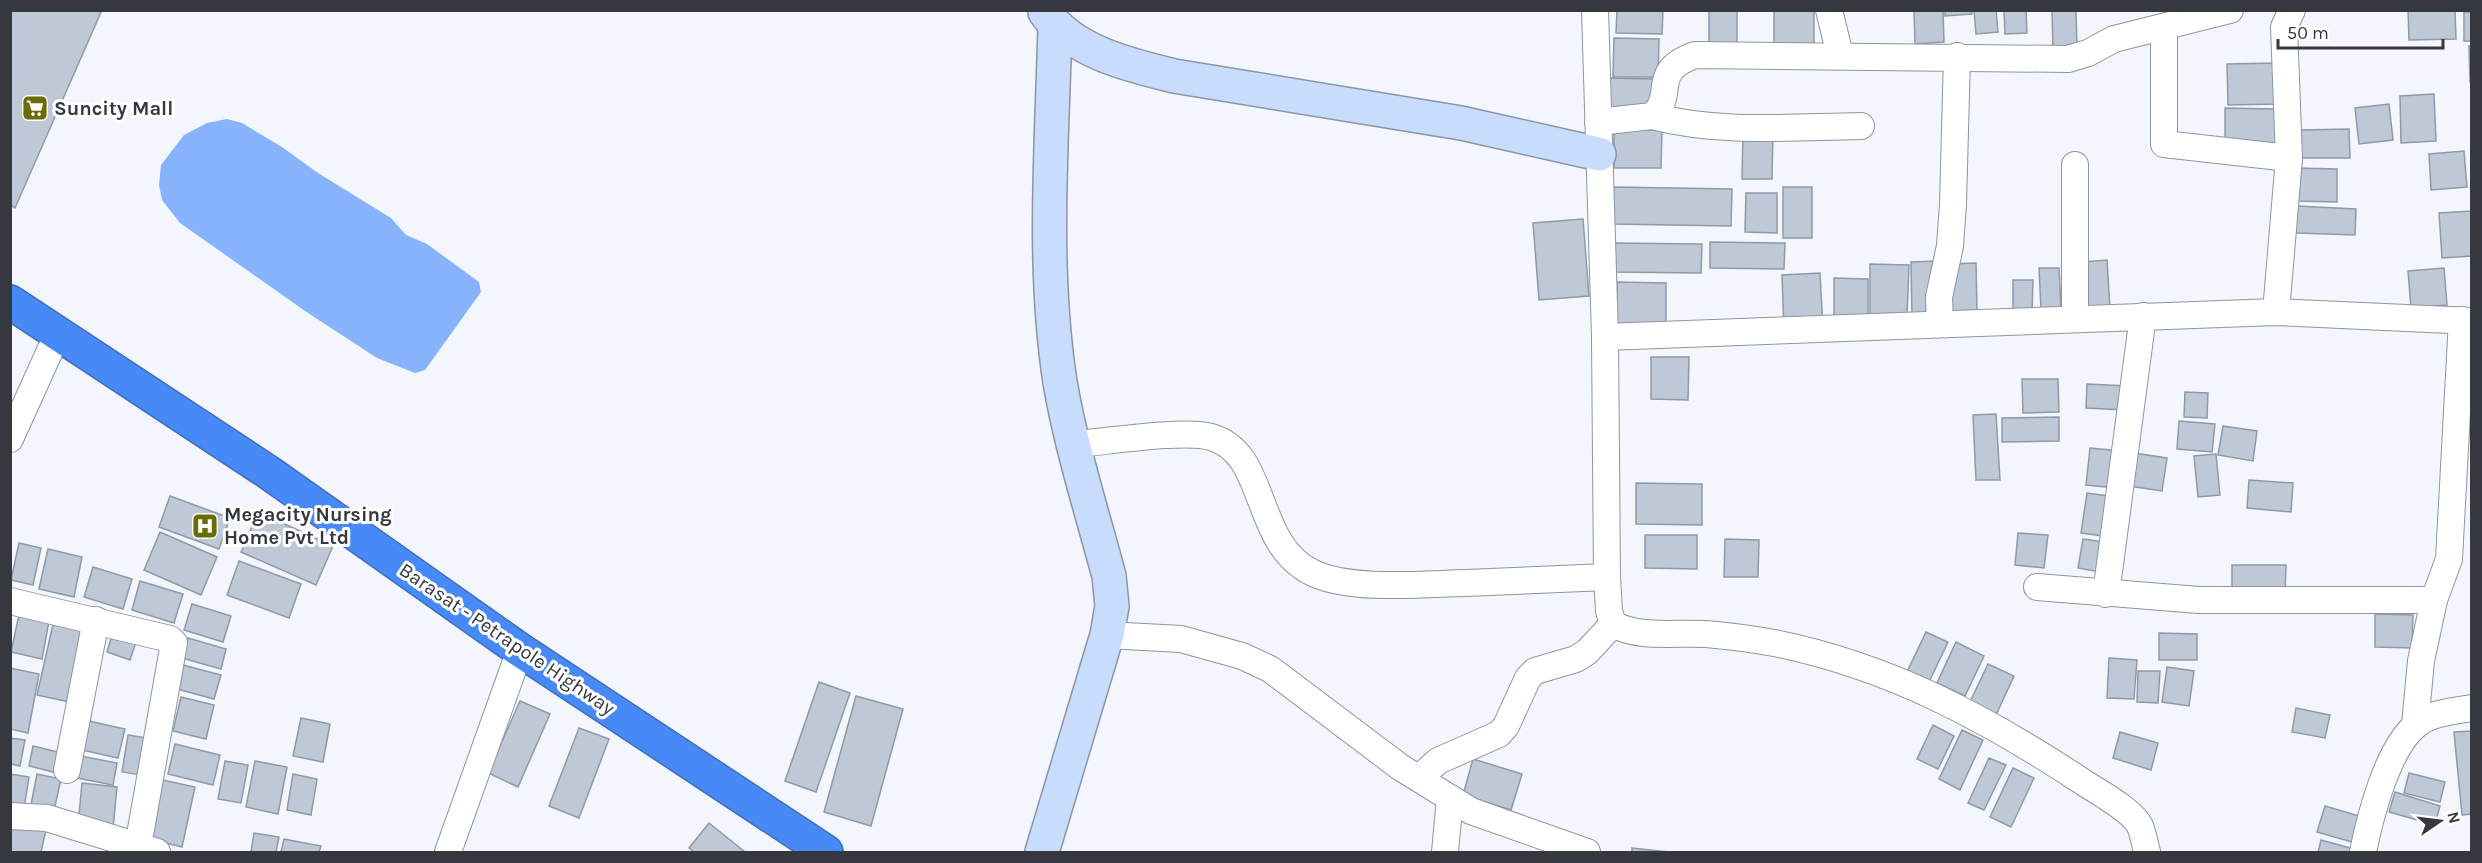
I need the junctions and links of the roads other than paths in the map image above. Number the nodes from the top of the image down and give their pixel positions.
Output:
1 (1595, 10) edge
2 (1829, 10) edge
3 (2230, 10) edge
4 (2282, 16) edge
5 (1049, 18) edge
6 (2164, 27) junction
7 (1840, 55) junction
8 (1957, 56) junction
9 (1652, 116) junction
10 (1861, 126) dead end
11 (1599, 138) junction
12 (2289, 158) junction
13 (2075, 165) dead end
14 (10, 302) edge
15 (2277, 312) junction
16 (2143, 316) junction
17 (2075, 318) junction
18 (2467, 320) edge
19 (1940, 323) junction
20 (58, 333) junction
21 (1605, 337) junction
22 (10, 439) edge
23 (1074, 444) junction
24 (2463, 501) edge
25 (1607, 577) junction
26 (2037, 587) dead end
27 (2106, 594) junction
28 (2434, 600) junction
29 (11, 603) edge
30 (96, 620) junction
31 (1612, 624) junction
32 (1107, 634) junction
33 (520, 650) junction
34 (2472, 708) edge
35 (2415, 725) junction
36 (67, 770) dead end
37 (1419, 778) junction
38 (1450, 798) junction
39 (10, 816) edge
40 (147, 849) edge
41 (448, 852) edge
42 (826, 852) edge
43 (1042, 852) edge
44 (1444, 852) edge
45 (1587, 852) edge
46 (2146, 852) edge
47 (2363, 852) edge

1 - 11 street
2 - 7 street
3 - 6 street
4 - 12 street
5 - 11 street
5 - 23 street
6 - 8 street
6 - 12 street
7 - 8 street
7 - 9 street
8 - 19 street
9 - 10 street
9 - 11 street
11 - 21 street
12 - 15 street
13 - 17 street
14 - 20 highway, Barasat - Petrapole Highway
15 - 16 street
15 - 18 street
16 - 17 street
16 - 27 street
17 - 19 street
18 - 24 street
19 - 21 street
20 - 22 street
20 - 33 highway, Barasat - Petrapole Highway
21 - 25 street
23 - 25 street
23 - 32 street
24 - 28 street
25 - 31 street
26 - 27 street
27 - 28 street
28 - 35 street
29 - 30 street
30 - 36 street
30 - 40 street
31 - 37 street
31 - 46 street
32 - 37 street
32 - 43 street
33 - 41 street
33 - 42 highway, Barasat - Petrapole Highway
34 - 35 street
35 - 47 street
37 - 38 street
38 - 44 street
38 - 45 street
39 - 40 street

